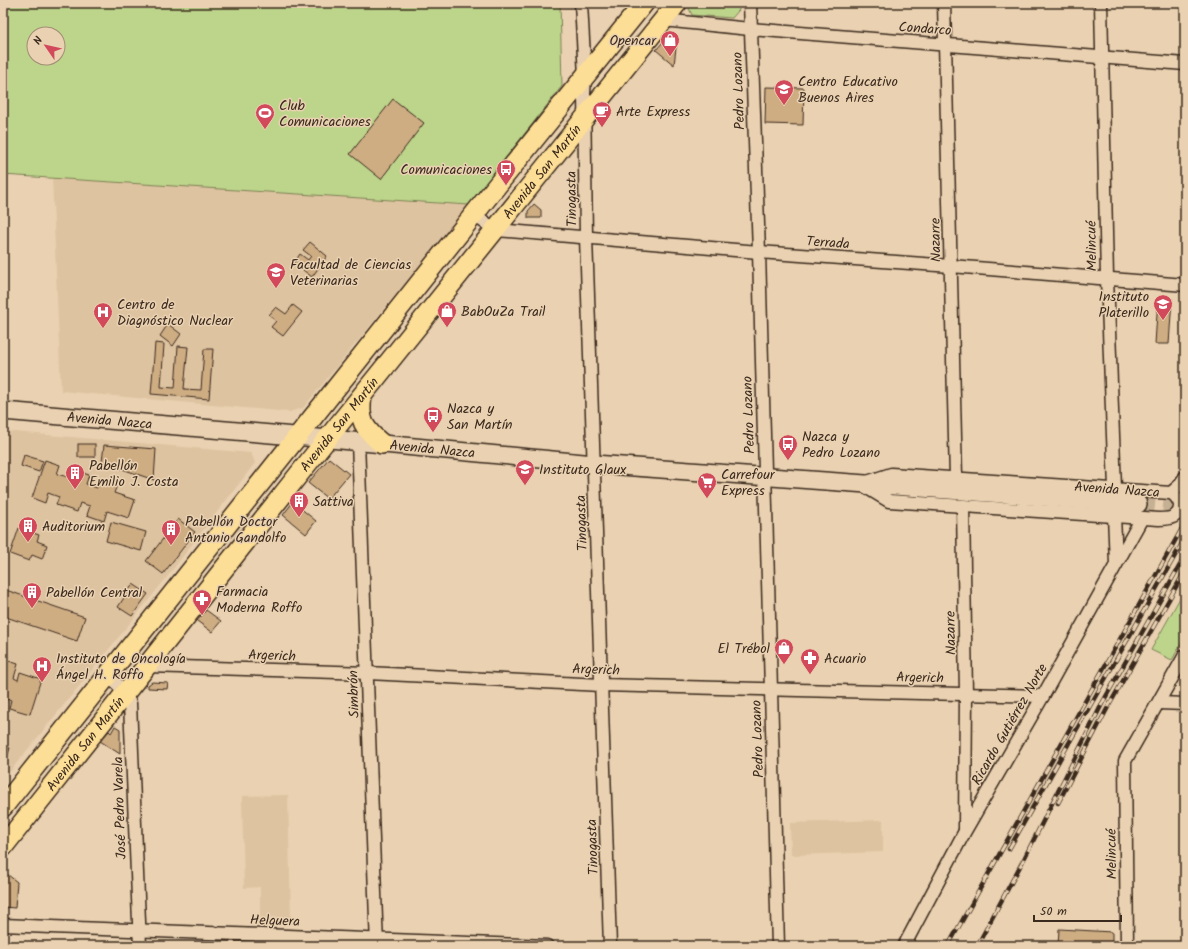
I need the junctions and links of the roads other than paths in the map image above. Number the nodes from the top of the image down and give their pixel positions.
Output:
1 (582, 3) edge
2 (644, 3) edge
3 (677, 3) edge
4 (750, 3) edge
5 (944, 3) edge
6 (1101, 3) edge
7 (663, 20) junction
8 (750, 29) junction
9 (946, 45) junction
10 (1103, 56) junction
11 (1185, 64) edge
12 (585, 76) junction
13 (584, 119) junction
14 (474, 215) junction
15 (496, 230) junction
16 (586, 237) junction
17 (759, 252) junction
18 (951, 266) junction
19 (1107, 278) junction
20 (1185, 285) edge
21 (362, 396) junction
22 (3, 411) edge
23 (298, 436) junction
24 (328, 439) junction
25 (358, 442) junction
26 (382, 444) junction
27 (594, 464) junction
28 (764, 476) junction
29 (956, 477) junction
30 (1185, 477) edge
31 (861, 484) junction
32 (1115, 488) junction
33 (1171, 493) junction
34 (962, 506) junction
35 (1140, 511) junction
36 (1114, 515) junction
37 (1116, 565) junction
38 (1185, 655) edge
39 (148, 666) junction
40 (368, 673) junction
41 (108, 676) junction
42 (601, 685) junction
43 (770, 688) junction
44 (125, 694) junction
45 (966, 694) junction
46 (1043, 696) junction
47 (1159, 703) junction
48 (1185, 704) edge
49 (3, 807) edge
50 (965, 832) junction
51 (3, 847) edge
52 (3, 925) edge
53 (140, 931) junction
54 (377, 942) edge
55 (140, 946) edge
56 (547, 946) edge
57 (610, 946) edge
58 (778, 946) edge
59 (904, 946) edge
60 (1127, 946) edge

1 - 12 street, Tinogasta
2 - 12 main road, Avenida San Martín
3 - 7 main road, Avenida San Martín
4 - 8 street, Pedro Lozano
5 - 9 street, Nazarre
6 - 10 street, Melincué
7 - 8 street, Condarco
7 - 13 main road, Avenida San Martín
8 - 9 street, Condarco
8 - 17 street, Pedro Lozano
9 - 10 street, Condarco
9 - 18 street, Nazarre
10 - 11 street, Condarco
10 - 19 street, Melincué
12 - 13 street, Tinogasta
12 - 14 main road, Avenida San Martín
13 - 15 main road, Avenida San Martín
13 - 16 street, Tinogasta
14 - 15 street, Terrada
14 - 23 main road, Avenida San Martín
15 - 16 street, Terrada
15 - 21 main road, Avenida San Martín
16 - 17 street, Terrada
16 - 27 street, Tinogasta
17 - 18 street, Terrada
17 - 28 street, Pedro Lozano
18 - 19 street, Terrada
18 - 29 street, Nazarre
19 - 20 street, Terrada
19 - 32 street, Melincué
21 - 24 main road, Avenida San Martín
21 - 26 main road
22 - 23 main road, Avenida Nazca
23 - 24 main road, Avenida Nazca
23 - 41 main road, Avenida San Martín
24 - 25 main road, Avenida Nazca
24 - 39 main road, Avenida San Martín
25 - 26 main road, Avenida Nazca
25 - 40 street, Simbrón
26 - 27 main road, Avenida Nazca
27 - 28 main road, Avenida Nazca
27 - 42 street, Tinogasta
28 - 31 main road, Avenida Nazca
28 - 43 street, Pedro Lozano
29 - 31 street, Avenida Nazca
29 - 32 street, Avenida Nazca
30 - 33 street
31 - 34 street, Avenida Nazca
31 - 35 main road, Avenida Nazca
32 - 33 street, Avenida Nazca
33 - 35 street, Avenida Nazca
34 - 36 street, Avenida Nazca
34 - 45 street, Nazarre
35 - 36 street, Avenida Nazca
35 - 37 street, Ricardo Gutiérrez Norte
36 - 37 street
37 - 46 street, Ricardo Gutiérrez Norte
38 - 47 street
39 - 40 street, Argerich
39 - 44 main road, Avenida San Martín
40 - 42 street, Argerich
40 - 54 street, Simbrón
41 - 44 street, José Pedro Varela
41 - 49 main road, Avenida San Martín
42 - 43 street, Argerich
42 - 57 street, Tinogasta
43 - 45 street, Argerich
43 - 58 street, Pedro Lozano
44 - 51 main road, Avenida San Martín
44 - 53 street, José Pedro Varela
45 - 46 street, Argerich
45 - 50 street, Nazarre
46 - 50 street, Ricardo Gutiérrez Norte
47 - 48 street
47 - 60 street, Melincué
50 - 59 street, Ricardo Gutiérrez Norte
52 - 53 street, Helguera
53 - 54 street, Helguera
53 - 55 street, José Pedro Varela
54 - 56 street, Helguera

